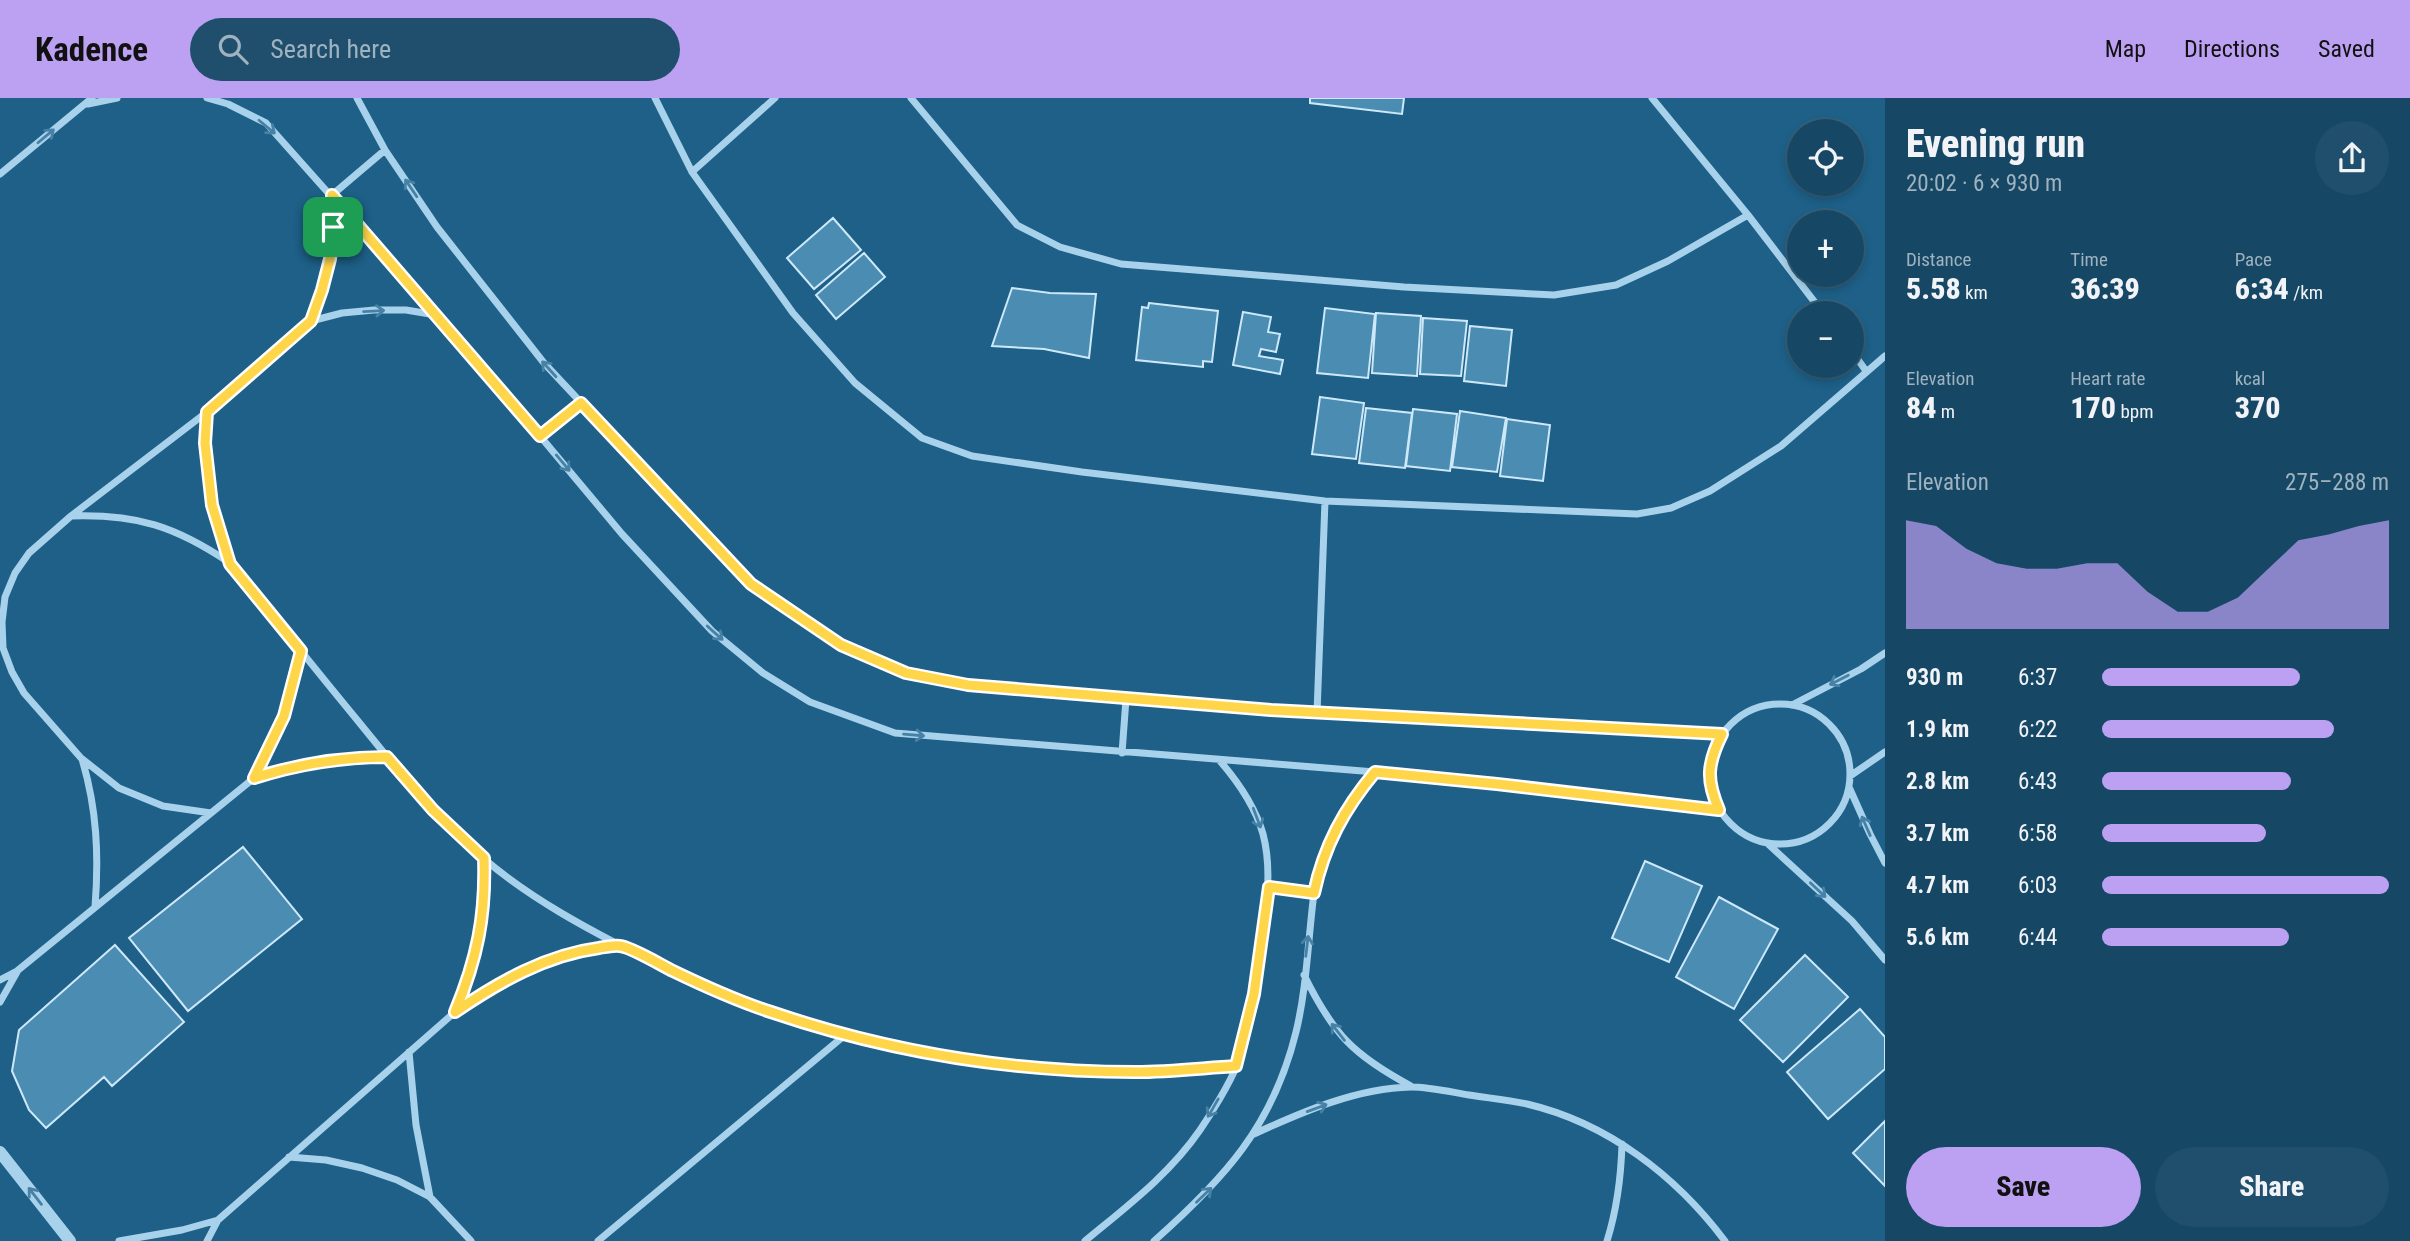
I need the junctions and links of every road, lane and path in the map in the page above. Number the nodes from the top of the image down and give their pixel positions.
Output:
1 (92, 98) edge
2 (117, 98) edge
3 (207, 98) edge
4 (357, 98) edge
5 (655, 98) edge
6 (775, 98) edge
7 (912, 98) edge
8 (1652, 98) edge
9 (84, 105) junction
10 (384, 150) junction
11 (692, 172) junction
12 (0, 174) edge
13 (332, 195) junction
14 (1748, 215) junction
15 (1814, 301) edge
16 (437, 316) junction
17 (311, 321) junction
18 (1885, 356) edge
19 (1864, 367) edge
20 (1867, 371) junction
21 (581, 403) junction
22 (207, 412) junction
23 (540, 436) junction
24 (1325, 501) junction
25 (71, 516) junction
26 (230, 564) junction
27 (301, 651) junction
28 (1885, 653) edge
29 (1126, 698) junction
30 (1792, 705) junction
31 (1317, 713) junction
32 (1722, 734) junction
33 (1885, 751) edge
34 (1122, 753) junction
35 (387, 757) junction
36 (81, 758) junction
37 (1220, 761) junction
38 (1375, 772) junction
39 (1850, 776) junction
40 (254, 778) junction
41 (1849, 787) junction
42 (1719, 810) junction
43 (211, 813) junction
44 (1767, 844) junction
45 (484, 858) junction
46 (1885, 863) edge
47 (1269, 887) junction
48 (1314, 893) junction
49 (95, 907) junction
50 (621, 946) junction
51 (1885, 960) edge
52 (17, 971) junction
53 (1304, 975) junction
54 (0, 980) edge
55 (0, 1002) edge
56 (455, 1012) junction
57 (845, 1035) junction
58 (409, 1052) junction
59 (1236, 1066) junction
60 (1412, 1087) junction
61 (1254, 1134) junction
62 (1622, 1144) junction
63 (0, 1152) edge
64 (289, 1157) junction
65 (430, 1197) junction
66 (218, 1220) junction
67 (69, 1241) edge
68 (119, 1241) edge
69 (207, 1241) edge
70 (471, 1241) edge
71 (598, 1241) edge
72 (1085, 1241) edge
73 (1154, 1241) edge
74 (1607, 1241) edge
75 (1724, 1241) edge

1 - 9 street
2 - 9 street
3 -> 13 street
4 - 10 street
5 - 11 street
6 - 11 street
7 - 14 street
8 - 14 street
12 -> 9 street
10 - 13 street
21 -> 10 street
11 - 24 street
13 - 16 street
13 - 17 street
14 - 15 street
17 -> 16 street
16 - 23 street
17 - 22 street
18 - 20 street
19 - 20 street
20 - 24 street
21 - 23 street
21 - 29 street
22 - 25 street
22 - 26 street
23 -> 34 street
24 - 31 street
25 - 26 street
25 - 36 street
26 - 27 street
27 - 35 street
27 - 40 street
28 -> 30 street
29 - 31 street
29 - 34 street
30 - 32 street
30 - 39 street
31 - 32 street
32 - 42 street
33 - 39 street
34 - 37 street
35 - 40 street
35 - 45 street
36 - 43 street
36 - 49 street
37 - 38 street
37 -> 47 street
38 - 42 street
38 - 48 street
39 - 41 street
40 - 43 street
41 - 44 street
46 -> 41 street
42 - 44 street
43 - 49 street
44 -> 51 street
45 - 50 street
45 - 56 street
47 - 48 street
47 - 59 street
53 -> 48 street
49 - 52 street
50 - 56 street
50 - 57 street
52 - 54 street
52 - 55 street
60 -> 53 street
53 - 61 street
56 - 58 street
57 - 59 street
57 - 71 street
58 - 64 street
58 - 65 street
59 -> 72 street
61 -> 60 street
60 - 62 street
73 -> 61 street
62 - 74 street
62 - 75 street
67 -> 63 street
64 - 65 street
64 - 66 street
65 - 70 street
66 - 68 street
66 - 69 street

